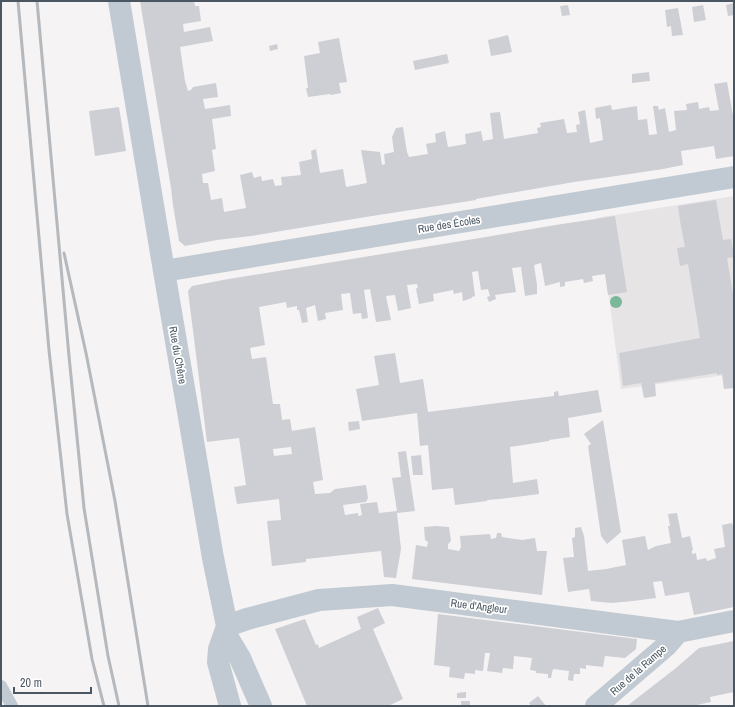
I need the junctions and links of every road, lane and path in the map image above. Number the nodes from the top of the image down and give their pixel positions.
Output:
1 (119, 1) edge
2 (734, 177) edge
3 (164, 271) junction
4 (734, 621) edge
5 (226, 630) junction
6 (678, 632) junction
7 (1, 686) edge
8 (12, 706) edge
9 (230, 706) edge
10 (261, 706) edge
11 (596, 706) edge

1 - 3 street, Rue du Chêne
2 - 3 street, Rue des Écoles
3 - 5 street, Rue du Chêne
4 - 6 street, Rue d'Angleur
5 - 6 street, Rue d'Angleur
5 - 9 street, Rue du Chêne
5 - 10 street
6 - 11 street, Rue de la Rampe
7 - 8 lane

